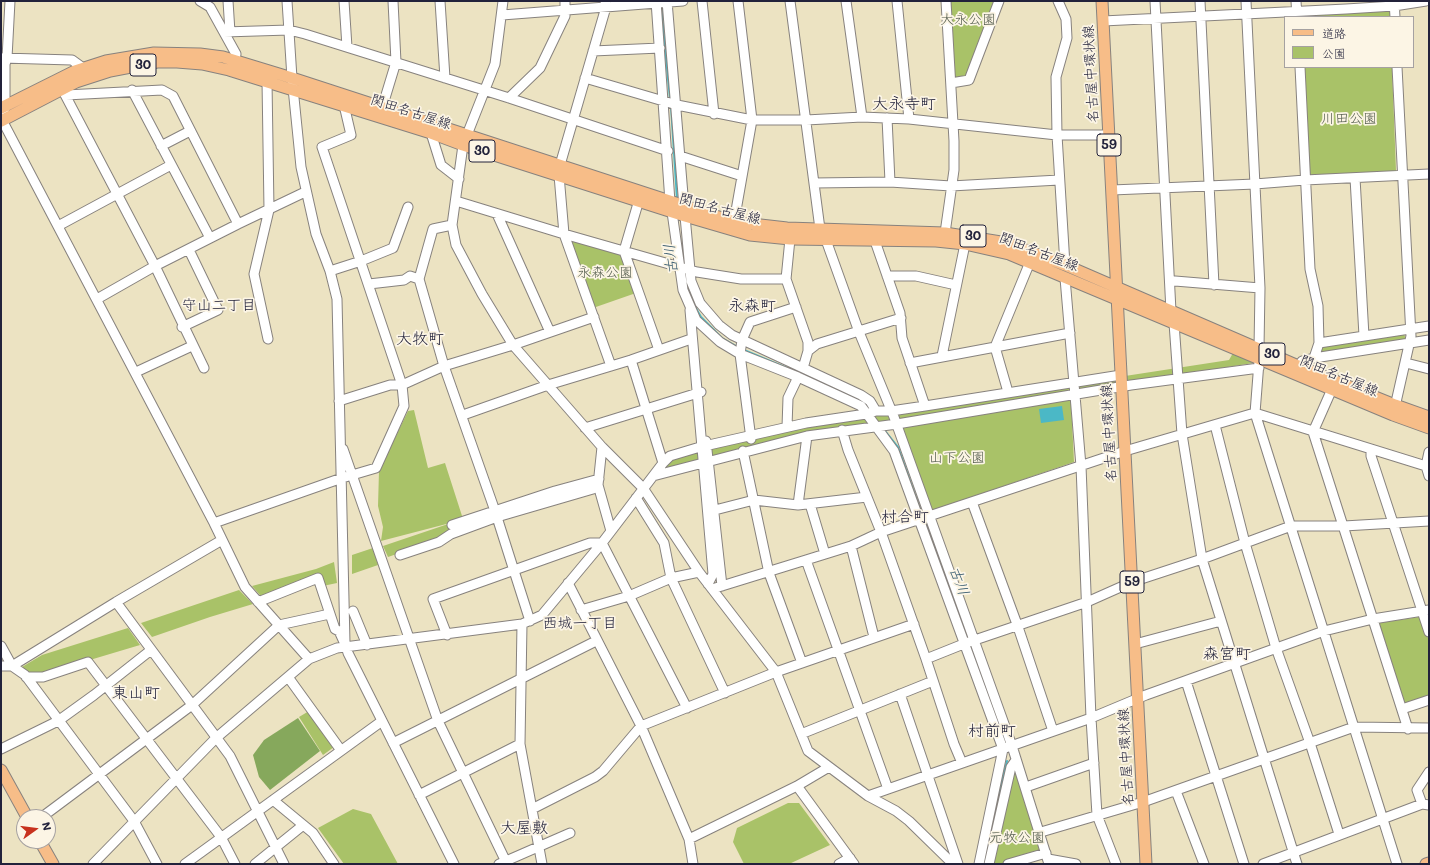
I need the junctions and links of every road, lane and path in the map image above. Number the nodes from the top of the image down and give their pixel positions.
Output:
1 (10, 1) edge
2 (200, 1) edge
3 (228, 1) edge
4 (287, 1) edge
5 (344, 1) edge
6 (393, 1) edge
7 (440, 1) edge
8 (503, 1) edge
9 (683, 1) edge
10 (702, 1) edge
11 (738, 1) edge
12 (790, 1) edge
13 (846, 1) edge
14 (896, 1) edge
15 (946, 1) edge
16 (999, 1) edge
17 (1058, 1) edge
18 (1102, 1) edge
19 (1155, 1) edge
20 (1200, 1) edge
21 (1246, 1) edge
22 (1296, 1) edge
23 (1426, 1) edge
24 (662, 2) edge
25 (1394, 3) edge
26 (605, 4) edge
27 (1346, 5) edge
28 (566, 6) edge
29 (1297, 14) edge
30 (502, 15) junction
31 (1246, 15) junction
32 (1201, 16) junction
33 (1395, 16) edge
34 (1156, 19) junction
35 (1103, 21) junction
36 (289, 30) junction
37 (227, 32) junction
38 (347, 47) junction
39 (660, 48) junction
40 (593, 51) junction
41 (4, 58) edge
42 (235, 60) junction
43 (396, 62) junction
44 (83, 68) junction
45 (1300, 68) edge
46 (1397, 68) edge
47 (445, 78) junction
48 (585, 78) junction
49 (267, 81) junction
50 (292, 83) junction
51 (951, 83) junction
52 (132, 90) junction
53 (484, 91) junction
54 (64, 92) junction
55 (509, 98) junction
56 (664, 102) junction
57 (344, 105) junction
58 (677, 105) junction
59 (3, 107) edge
60 (382, 108) junction
61 (714, 114) junction
62 (862, 117) junction
63 (887, 118) junction
64 (909, 119) junction
65 (573, 120) junction
66 (752, 120) junction
67 (806, 120) junction
68 (2, 121) edge
69 (953, 124) junction
70 (190, 131) junction
71 (431, 133) junction
72 (1057, 135) junction
73 (1109, 135) junction
74 (464, 140) junction
75 (161, 146) junction
76 (668, 151) junction
77 (680, 156) junction
78 (171, 165) junction
79 (559, 170) junction
80 (1429, 174) edge
81 (1403, 175) junction
82 (742, 176) junction
83 (1355, 178) junction
84 (459, 179) junction
85 (1059, 180) junction
86 (1305, 180) junction
87 (890, 182) junction
88 (814, 183) junction
89 (1255, 184) junction
90 (951, 186) junction
91 (1210, 186) junction
92 (1165, 187) junction
93 (1112, 190) junction
94 (306, 192) junction
95 (116, 194) junction
96 (639, 200) junction
97 (456, 201) junction
98 (408, 207) dead end
99 (671, 207) junction
100 (269, 210) junction
101 (685, 212) junction
102 (497, 214) junction
103 (734, 222) junction
104 (238, 224) junction
105 (452, 225) junction
106 (58, 226) junction
107 (820, 229) junction
108 (945, 233) junction
109 (564, 234) junction
110 (210, 238) junction
111 (790, 239) junction
112 (826, 240) junction
113 (875, 241) junction
114 (966, 244) junction
115 (189, 250) junction
116 (624, 251) junction
117 (362, 261) junction
118 (1030, 262) junction
119 (1065, 265) junction
120 (155, 266) junction
121 (679, 267) junction
122 (689, 270) junction
123 (330, 271) junction
124 (887, 276) junction
125 (1066, 278) junction
126 (419, 279) junction
127 (786, 279) junction
128 (1170, 282) junction
129 (369, 284) junction
130 (956, 285) junction
131 (1214, 285) junction
132 (1117, 288) junction
133 (1260, 288) junction
134 (97, 299) junction
135 (1118, 301) junction
136 (796, 306) junction
137 (689, 307) junction
138 (1172, 311) junction
139 (594, 317) junction
140 (901, 318) junction
141 (698, 321) junction
142 (1174, 323) junction
143 (1429, 326) edge
144 (182, 327) junction
145 (1411, 328) junction
146 (550, 332) junction
147 (859, 332) junction
148 (1070, 333) junction
149 (1364, 336) junction
150 (268, 339) dead end
151 (691, 339) junction
152 (1429, 340) edge
153 (1319, 343) junction
154 (1411, 343) junction
155 (513, 345) junction
156 (192, 346) junction
157 (741, 347) junction
158 (995, 347) junction
159 (659, 350) junction
160 (808, 351) junction
161 (942, 356) junction
162 (1259, 358) junction
163 (1314, 358) junction
164 (632, 360) junction
165 (910, 363) junction
166 (1406, 363) junction
167 (444, 366) junction
168 (611, 366) junction
169 (1300, 366) junction
170 (204, 368) dead end
171 (803, 368) junction
172 (1429, 369) edge
173 (136, 372) junction
174 (1121, 375) junction
175 (798, 377) junction
176 (1178, 380) junction
177 (1074, 382) junction
178 (402, 385) junction
179 (548, 385) junction
180 (1122, 387) junction
181 (1332, 389) junction
182 (699, 392) junction
183 (1008, 392) junction
184 (1075, 396) junction
185 (339, 401) junction
186 (925, 406) junction
187 (647, 408) junction
188 (1394, 410) junction
189 (876, 411) junction
190 (891, 411) junction
191 (866, 414) junction
192 (1255, 414) junction
193 (463, 415) junction
194 (1429, 417) edge
195 (897, 424) junction
196 (1215, 425) junction
197 (787, 427) junction
198 (876, 427) junction
199 (585, 428) junction
200 (1429, 428) edge
201 (842, 430) junction
202 (1313, 432) junction
203 (1182, 434) junction
204 (751, 435) junction
205 (339, 436) junction
206 (807, 436) junction
207 (703, 446) junction
208 (602, 447) junction
209 (753, 449) junction
210 (1371, 449) junction
211 (743, 451) junction
212 (1125, 451) junction
213 (1429, 452) edge
214 (663, 463) junction
215 (706, 463) junction
216 (1081, 466) junction
217 (1427, 466) edge
218 (352, 475) junction
219 (653, 476) junction
220 (1429, 476) edge
221 (342, 478) junction
222 (598, 482) junction
223 (643, 488) junction
224 (636, 498) junction
225 (867, 498) junction
226 (754, 500) junction
227 (972, 502) junction
228 (810, 504) junction
229 (798, 505) junction
230 (714, 510) junction
231 (496, 514) junction
232 (924, 519) junction
233 (1429, 521) edge
234 (214, 523) junction
235 (1393, 523) junction
236 (452, 525) dead end
237 (1291, 526) junction
238 (1344, 526) junction
239 (611, 531) junction
240 (881, 532) junction
241 (222, 540) junction
242 (602, 543) junction
243 (1245, 543) junction
244 (851, 546) junction
245 (825, 554) junction
246 (400, 555) dead end
247 (1202, 559) junction
248 (806, 560) junction
249 (514, 569) junction
250 (699, 572) junction
251 (769, 573) junction
252 (671, 578) junction
253 (1132, 582) junction
254 (568, 583) junction
255 (722, 586) junction
256 (710, 587) junction
257 (630, 596) junction
258 (116, 602) junction
259 (258, 602) junction
260 (1087, 602) junction
261 (581, 610) junction
262 (1425, 610) edge
263 (353, 611) dead end
264 (325, 615) dead end
265 (1373, 619) junction
266 (1221, 621) junction
267 (526, 623) junction
268 (914, 624) junction
269 (279, 625) junction
270 (1018, 626) junction
271 (1324, 632) junction
272 (1429, 632) edge
273 (447, 635) junction
274 (874, 637) junction
275 (408, 640) junction
276 (596, 640) junction
277 (969, 642) junction
278 (1135, 644) junction
279 (346, 645) junction
280 (367, 645) junction
281 (1, 646) edge
282 (1276, 648) junction
283 (151, 650) junction
284 (839, 650) junction
285 (309, 659) junction
286 (926, 659) junction
287 (1234, 662) junction
288 (802, 663) junction
289 (1, 666) edge
290 (12, 666) junction
291 (776, 672) junction
292 (26, 677) junction
293 (288, 677) junction
294 (521, 679) junction
295 (933, 681) junction
296 (1186, 681) junction
297 (105, 687) junction
298 (725, 693) junction
299 (900, 694) junction
300 (1138, 700) junction
301 (1429, 700) edge
302 (192, 705) junction
303 (687, 708) junction
304 (1402, 709) junction
305 (860, 711) junction
306 (1091, 718) junction
307 (382, 720) junction
308 (58, 721) junction
309 (438, 721) junction
310 (641, 726) junction
311 (1354, 727) junction
312 (1429, 728) edge
313 (1408, 729) junction
314 (1053, 731) junction
315 (801, 734) junction
316 (216, 738) junction
317 (146, 740) junction
318 (393, 743) junction
319 (1310, 743) junction
320 (520, 744) junction
321 (1007, 747) junction
322 (1, 749) edge
323 (340, 749) junction
324 (1264, 758) junction
325 (1016, 760) junction
326 (962, 763) junction
327 (1094, 763) junction
328 (829, 767) junction
329 (1, 770) edge
330 (463, 772) junction
331 (1429, 772) edge
332 (99, 774) junction
333 (926, 776) junction
334 (1216, 777) junction
335 (176, 779) junction
336 (4, 783) edge
337 (797, 786) junction
338 (1026, 787) junction
339 (888, 789) junction
340 (1176, 791) junction
341 (419, 796) junction
342 (868, 796) junction
343 (272, 800) junction
344 (1143, 802) junction
345 (1425, 805) edge
346 (22, 809) edge
347 (53, 809) edge
348 (532, 809) junction
349 (257, 811) junction
350 (1097, 815) junction
351 (1383, 818) junction
352 (134, 821) junction
353 (302, 826) junction
354 (1041, 832) junction
355 (570, 833) dead end
356 (1339, 834) junction
357 (221, 837) junction
358 (689, 840) junction
359 (539, 847) junction
360 (276, 848) junction
361 (45, 849) edge
362 (1293, 853) junction
363 (1048, 858) edge
364 (852, 861) edge
365 (504, 863) edge
366 (1429, 863) edge
367 (53, 864) edge
368 (93, 864) edge
369 (157, 864) edge
370 (185, 864) edge
371 (235, 864) edge
372 (255, 864) edge
373 (284, 864) edge
374 (334, 864) edge
375 (454, 864) edge
376 (542, 864) edge
377 (692, 864) edge
378 (838, 864) edge
379 (953, 864) edge
380 (958, 864) edge
381 (979, 864) edge
382 (989, 864) edge
383 (1008, 864) edge
384 (1076, 864) edge
385 (1116, 864) edge
386 (1146, 864) edge
387 (1204, 864) edge
388 (1244, 864) edge
389 (1263, 864) edge
390 (1297, 864) edge
391 (1397, 864) edge
392 (1426, 864) edge

1 - 41 street
2 - 37 street
3 - 37 street
4 - 36 street
5 - 38 street
6 - 43 street
7 - 47 street
8 - 30 street
9 - 24 street
10 - 61 street
11 - 66 street
12 - 67 street
13 - 62 street
14 - 64 street
15 - 51 street
16 - 51 street
17 - 72 street
18 - 35 main road, 名古屋中環状線 / 59
19 - 34 street
20 - 32 street
21 - 31 street
22 - 29 street
23 - 25 street
24 - 26 street
24 - 39 street
24 - 58 street
25 - 27 street
25 - 33 street
26 - 28 street
26 - 40 street
27 - 29 street
28 - 30 street
28 - 55 street
29 - 31 street
30 - 53 street
31 - 32 street
31 - 89 street
32 - 34 street
32 - 91 street
34 - 35 street
34 - 92 street
35 - 73 main road, 名古屋中環状線 / 59
36 - 37 street
36 - 38 street
36 - 50 street
37 - 42 street
38 - 43 street
39 - 40 street
39 - 56 street
40 - 48 street
41 - 44 street
41 - 59 street
42 - 44 main road, 関田名古屋線 / 30
42 - 50 main road, 関田名古屋線 / 30
43 - 47 street
43 - 60 street
44 - 59 main road, 関田名古屋線 / 30
45 - 86 street
46 - 81 street
47 - 53 street
48 - 56 street
48 - 65 street
49 - 50 main road, 関田名古屋線 / 30
49 - 54 main road, 関田名古屋線 / 30
49 - 100 street
50 - 57 main road, 関田名古屋線 / 30
50 - 60 main road, 関田名古屋線 / 30
50 - 94 street
51 - 69 street
52 - 54 street
52 - 70 street
52 - 75 street
53 - 55 street
53 - 74 street
54 - 68 main road, 関田名古屋線 / 30
54 - 95 street
55 - 65 street
56 - 58 street
56 - 76 street
57 - 71 main road, 関田名古屋線 / 30
57 - 117 street
58 - 61 street
58 - 77 street
59 - 68 street
60 - 74 main road, 関田名古屋線 / 30
61 - 66 street
62 - 63 street
62 - 67 street
63 - 64 street
63 - 87 street
64 - 69 street
65 - 76 street
65 - 79 street
66 - 67 street
66 - 82 street
67 - 88 street
68 - 106 street
69 - 72 street
69 - 90 street
70 - 75 street
70 - 104 street
71 - 74 main road, 関田名古屋線 / 30
71 - 84 street
72 - 73 street
72 - 85 street
73 - 93 main road, 名古屋中環状線 / 59
74 - 79 main road, 関田名古屋線 / 30
74 - 84 street
75 - 78 street
76 - 99 street
77 - 82 street
77 - 101 street
78 - 95 street
78 - 110 street
79 - 96 main road, 関田名古屋線 / 30
79 - 99 main road, 関田名古屋線 / 30
79 - 109 street
80 - 81 street
81 - 83 street
81 - 145 street
82 - 103 street
83 - 86 street
83 - 149 street
84 - 97 street
85 - 90 street
85 - 119 street
86 - 89 street
86 - 153 street
87 - 88 street
87 - 90 street
88 - 107 street
89 - 91 street
89 - 133 street
90 - 108 street
91 - 92 street
91 - 131 street
92 - 93 street
92 - 128 street
93 - 132 main road, 名古屋中環状線 / 59
94 - 100 street
94 - 123 street
95 - 106 street
95 - 120 street
96 - 99 main road, 関田名古屋線 / 30
96 - 116 street
97 - 102 street
97 - 105 street
98 - 117 street
99 - 101 main road, 関田名古屋線 / 30
99 - 121 street
100 - 104 street
100 - 150 street
101 - 103 main road, 関田名古屋線 / 30
101 - 111 main road, 関田名古屋線 / 30
101 - 122 street
102 - 109 street
102 - 146 street
103 - 107 main road, 関田名古屋線 / 30
104 - 110 street
105 - 126 street
105 - 155 street
106 - 134 street
107 - 108 main road, 関田名古屋線 / 30
107 - 112 street
108 - 119 main road, 関田名古屋線 / 30
109 - 116 street
109 - 139 street
110 - 115 street
111 - 112 main road, 関田名古屋線 / 30
111 - 127 street
112 - 113 main road, 関田名古屋線 / 30
112 - 147 street
113 - 114 main road, 関田名古屋線 / 30
113 - 124 street
114 - 118 main road, 関田名古屋線 / 30
114 - 130 street
115 - 120 street
115 - 144 street
116 - 121 street
116 - 159 street
117 - 123 street
117 - 129 street
118 - 125 main road, 関田名古屋線 / 30
118 - 158 street
119 - 132 main road, 関田名古屋線 / 30
120 - 134 street
120 - 144 street
121 - 122 street
121 - 137 street
122 - 127 street
122 - 157 street
123 - 185 street
124 - 130 street
124 - 140 street
125 - 135 main road, 関田名古屋線 / 30
125 - 148 street
126 - 129 street
126 - 167 street
127 - 136 street
128 - 131 street
128 - 138 street
129 - 178 street
130 - 161 street
131 - 133 street
132 - 135 main road, 名古屋中環状線 / 59
132 - 138 main road, 関田名古屋線 / 30
133 - 162 street
134 - 173 street
135 - 142 main road, 関田名古屋線 / 30
135 - 174 main road, 名古屋中環状線 / 59
136 - 157 street
136 - 160 street
137 - 141 street
137 - 151 street
138 - 162 main road, 関田名古屋線 / 30
139 - 146 street
139 - 168 street
140 - 147 street
140 - 165 street
141 - 157 street
141 - 182 street
142 - 162 main road, 関田名古屋線 / 30
142 - 176 street
143 - 145 street
144 - 156 street
145 - 149 street
145 - 154 street
146 - 155 street
147 - 160 street
147 - 190 street
148 - 158 street
148 - 177 street
149 - 153 street
151 - 159 street
151 - 182 street
152 - 154 street
153 - 163 street
154 - 163 street
154 - 166 street
155 - 167 street
155 - 179 street
156 - 170 street
156 - 173 street
157 - 171 street
157 - 175 street
157 - 204 street
158 - 161 street
158 - 183 street
159 - 164 street
160 - 171 street
161 - 165 street
162 - 169 main road, 関田名古屋線 / 30
162 - 176 street
162 - 181 main road, 関田名古屋線 / 30
162 - 192 street
163 - 169 street
164 - 168 street
164 - 187 street
165 - 186 street
166 - 172 street
166 - 188 street
167 - 178 street
167 - 193 street
168 - 179 street
169 - 188 main road, 関田名古屋線 / 30
171 - 189 street
173 - 234 street
174 - 177 street
174 - 180 main road, 名古屋中環状線 / 59
175 - 191 street
175 - 197 street
176 - 180 street
176 - 203 street
177 - 183 street
177 - 184 street
178 - 185 street
178 - 218 street
179 - 193 street
179 - 199 street
180 - 184 street
180 - 212 main road, 名古屋中環状線 / 59
181 - 188 main road, 関田名古屋線 / 30
181 - 202 street
182 - 187 street
182 - 207 street
183 - 186 street
184 - 195 street
184 - 216 street
185 - 205 street
186 - 190 street
187 - 199 street
187 - 214 street
188 - 194 main road, 関田名古屋線 / 30
188 - 200 main road, 関田名古屋線 / 30
189 - 190 street
189 - 191 street
190 - 195 street
191 - 197 street
191 - 198 street
192 - 196 street
192 - 202 street
192 - 237 street
193 - 231 street
195 - 198 street
195 - 232 street
196 - 203 street
196 - 243 street
197 - 204 street
198 - 201 street
198 - 232 street
199 - 208 street
201 - 206 street
201 - 225 street
202 - 210 street
202 - 238 street
203 - 212 street
203 - 247 street
204 - 207 street
204 - 209 street
205 - 218 street
205 - 221 street
206 - 209 street
206 - 229 street
207 - 214 street
207 - 215 street
208 - 222 street
208 - 223 street
209 - 211 street
210 - 217 street
210 - 235 street
211 - 215 street
211 - 226 street
212 - 216 street
212 - 253 main road, 名古屋中環状線 / 59
213 - 217 street
214 - 219 street
215 - 219 street
215 - 230 street
215 - 256 street
216 - 227 street
216 - 260 street
217 - 220 street
218 - 221 street
218 - 275 street
219 - 223 street
221 - 234 street
221 - 279 street
222 - 231 street
222 - 239 street
223 - 224 street
223 - 250 street
224 - 239 street
224 - 252 street
225 - 228 street
225 - 240 street
226 - 229 street
226 - 230 street
226 - 251 street
227 - 232 street
227 - 270 street
228 - 229 street
228 - 245 street
230 - 255 street
231 - 236 street
231 - 246 street
231 - 249 street
232 - 240 street
232 - 277 street
233 - 235 street
234 - 241 street
235 - 238 street
235 - 262 street
237 - 238 street
237 - 243 street
237 - 271 street
238 - 265 street
239 - 242 street
240 - 244 street
240 - 268 street
241 - 258 street
241 - 259 street
242 - 249 street
242 - 254 street
242 - 257 street
243 - 247 street
243 - 282 street
244 - 245 street
244 - 274 street
245 - 248 street
247 - 253 street
247 - 266 street
248 - 251 street
248 - 284 street
249 - 267 street
249 - 273 street
250 - 252 street
250 - 256 street
251 - 255 street
251 - 288 street
252 - 257 street
252 - 298 street
253 - 260 street
253 - 278 main road, 名古屋中環状線 / 59
254 - 261 street
254 - 267 street
255 - 256 street
256 - 291 street
257 - 261 street
257 - 303 street
258 - 283 street
258 - 290 street
259 - 269 street
259 - 279 street
260 - 270 street
260 - 306 street
261 - 276 street
262 - 265 street
262 - 272 street
263 - 280 street
264 - 269 street
265 - 271 street
265 - 304 street
266 - 278 street
266 - 287 street
267 - 273 street
267 - 294 street
268 - 274 street
268 - 286 street
269 - 285 street
269 - 302 street
270 - 277 street
270 - 314 street
271 - 282 street
271 - 311 street
273 - 275 street
274 - 284 street
275 - 280 street
275 - 309 street
276 - 294 street
276 - 310 street
277 - 286 street
277 - 321 street
278 - 300 main road, 名古屋中環状線 / 59
279 - 280 street
279 - 285 street
279 - 307 street
281 - 290 street
282 - 287 street
282 - 319 street
283 - 297 street
283 - 302 street
284 - 288 street
284 - 305 street
285 - 293 street
286 - 295 street
287 - 296 street
287 - 324 street
288 - 291 street
289 - 290 street
290 - 292 street
291 - 298 street
291 - 315 street
292 - 297 street
292 - 308 street
293 - 316 street
293 - 323 street
294 - 309 street
294 - 320 street
295 - 299 street
295 - 326 street
296 - 300 street
296 - 334 street
297 - 308 street
297 - 317 street
298 - 303 street
299 - 305 street
299 - 333 street
300 - 306 street
300 - 344 main road, 名古屋中環状線 / 59
301 - 304 street
302 - 316 street
302 - 317 street
303 - 310 street
304 - 313 street
305 - 315 street
305 - 339 street
306 - 314 street
306 - 327 street
307 - 318 street
307 - 323 street
308 - 322 street
308 - 332 street
309 - 318 street
309 - 330 street
310 - 348 street
310 - 358 street
311 - 313 street
311 - 319 street
311 - 351 street
312 - 313 street
314 - 321 street
315 - 328 street
316 - 335 street
316 - 349 street
317 - 332 street
317 - 335 street
318 - 341 street
319 - 324 street
319 - 356 street
320 - 330 street
320 - 348 street
321 - 325 street
321 - 326 street
321 - 381 street
323 - 343 street
324 - 334 street
324 - 362 street
325 - 338 street
325 - 382 street
326 - 333 street
327 - 338 street
327 - 350 street
328 - 337 street
328 - 342 street
329 - 336 main road
330 - 341 street
330 - 365 street
331 - 345 street
332 - 347 street
332 - 352 street
333 - 339 street
333 - 380 street
334 - 340 street
334 - 388 street
335 - 352 street
335 - 357 street
336 - 346 main road
337 - 358 street
337 - 364 street
338 - 354 street
339 - 342 street
340 - 344 street
340 - 387 street
341 - 375 street
342 - 379 street
343 - 349 street
343 - 353 street
344 - 350 street
344 - 386 main road, 名古屋中環状線 / 59
345 - 351 street
348 - 359 street
349 - 357 street
349 - 360 street
350 - 354 street
350 - 385 street
351 - 356 street
351 - 391 street
352 - 368 street
352 - 369 street
353 - 360 street
353 - 374 street
354 - 363 street
355 - 359 street
356 - 362 street
357 - 370 street
357 - 371 street
358 - 377 street
359 - 365 street
359 - 376 street
360 - 372 street
360 - 373 street
361 - 367 main road
362 - 389 street
362 - 390 street
363 - 383 street
363 - 384 street
364 - 378 street
366 - 392 main road

